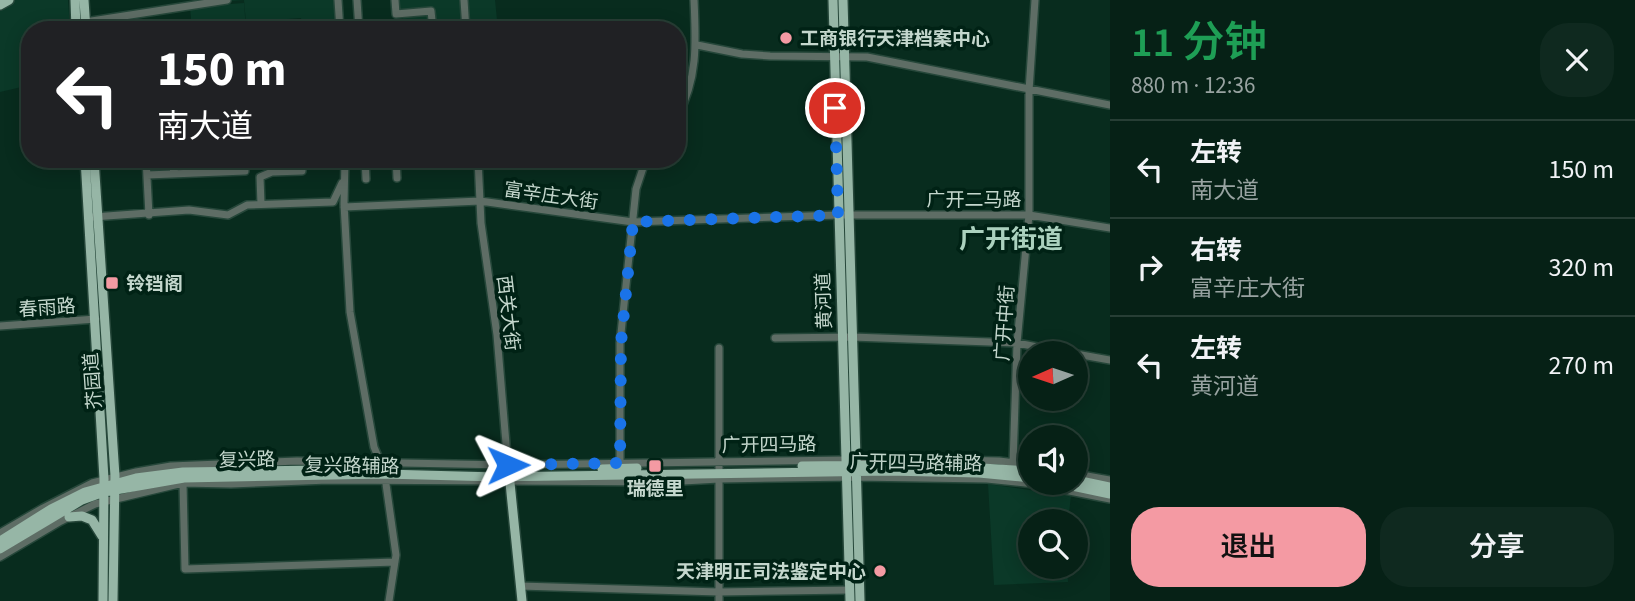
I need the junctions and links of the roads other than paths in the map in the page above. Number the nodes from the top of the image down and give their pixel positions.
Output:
1 (9, 0) edge
2 (75, 0) edge
3 (84, 0) edge
4 (172, 0) edge
5 (227, 0) edge
6 (338, 0) edge
7 (357, 0) edge
8 (395, 0) edge
9 (464, 0) edge
10 (694, 0) edge
11 (833, 0) edge
12 (843, 0) edge
13 (1035, 0) edge
14 (213, 1) edge
15 (0, 5) edge
16 (172, 10) junction
17 (76, 21) edge
18 (85, 21) edge
19 (112, 21) edge
20 (339, 21) edge
21 (358, 21) edge
22 (432, 21) edge
23 (465, 21) edge
24 (696, 45) junction
25 (839, 57) junction
26 (686, 91) edge
27 (689, 91) junction
28 (1029, 91) junction
29 (686, 98) edge
30 (1110, 105) edge
31 (86, 168) edge
32 (94, 168) edge
33 (147, 168) edge
34 (174, 168) edge
35 (245, 168) edge
36 (272, 168) edge
37 (302, 168) edge
38 (345, 168) edge
39 (365, 168) edge
40 (396, 168) edge
41 (478, 168) edge
42 (643, 168) edge
43 (272, 172) junction
44 (174, 174) junction
45 (147, 175) junction
46 (397, 178) dead end
47 (366, 179) dead end
48 (344, 180) junction
49 (480, 201) junction
50 (261, 204) junction
51 (344, 208) junction
52 (149, 215) junction
53 (843, 215) junction
54 (1029, 215) junction
55 (94, 217) junction
56 (633, 222) junction
57 (1110, 228) edge
58 (96, 319) junction
59 (0, 326) edge
60 (847, 337) junction
61 (775, 338) dead end
62 (1017, 344) junction
63 (719, 348) dead end
64 (1088, 356) edge
65 (1110, 360) edge
66 (171, 466) junction
67 (850, 468) junction
68 (719, 470) junction
69 (1018, 470) edge
70 (190, 472) junction
71 (383, 472) junction
72 (620, 472) junction
73 (1012, 472) junction
74 (1018, 472) edge
75 (509, 474) junction
76 (1018, 474) edge
77 (1088, 476) edge
78 (1110, 480) edge
79 (1088, 482) edge
80 (183, 483) junction
81 (115, 487) junction
82 (1110, 487) edge
83 (104, 489) junction
84 (1088, 489) edge
85 (1110, 494) edge
86 (1110, 499) edge
87 (69, 517) junction
88 (0, 533) edge
89 (0, 541) edge
90 (18, 546) joint
91 (104, 546) junction
92 (0, 552) edge
93 (395, 562) junction
94 (520, 586) junction
95 (850, 590) junction
96 (719, 597) edge
97 (103, 601) edge
98 (113, 601) edge
99 (389, 601) edge
100 (522, 601) edge
101 (850, 601) edge
102 (860, 601) edge

1 - 15 main road
2 - 17 main road
3 - 18 main road
4 - 16 street
5 - 14 street
6 - 20 street
7 - 21 street
8 - 22 street
9 - 23 street
10 - 24 street
11 - 25 main road, 黄河道
12 - 25 main road, 黄河道
13 - 28 street, 广开中街
14 - 16 street
16 - 19 street
24 - 25 street
24 - 27 street
25 - 28 street
25 - 53 main road, 黄河道
26 - 27 street
27 - 29 street
28 - 30 street
28 - 54 street, 广开中街
31 - 55 main road, 芥园道
32 - 55 main road, 芥园道
33 - 45 street
34 - 44 street
35 - 44 street
36 - 43 street
37 - 43 street
38 - 48 street
39 - 47 street
40 - 46 street
41 - 49 street, 西关大街
42 - 56 street
43 - 50 street
44 - 45 street
45 - 52 street
48 - 50 street
48 - 51 street
49 - 51 street, 富辛庄大街
49 - 56 street, 富辛庄大街
49 - 75 street, 西关大街
50 - 52 street
51 - 71 street
52 - 55 street
53 - 54 street, 广开二马路
53 - 56 street, 富辛庄大街
53 - 60 main road, 黄河道
54 - 57 street, 广开二马路
54 - 62 street, 广开中街
55 - 58 main road, 芥园道
55 - 81 main road, 芥园道
56 - 72 street
58 - 59 street, 春雨路
58 - 83 main road, 芥园道
60 - 61 street
60 - 62 street
60 - 67 main road, 黄河道
62 - 73 street, 广开中街
63 - 68 street
64 - 65 street
66 - 70 main road
66 - 71 street, 复兴路辅路
66 - 81 street, 复兴路辅路
67 - 68 main road, 广开四马路
67 - 73 main road, 广开四马路
67 - 95 main road, 黄河道
67 - 102 main road, 黄河道
68 - 72 main road, 广开四马路
68 - 72 street
68 - 96 street
69 - 73 street, 广开四马路
70 - 71 main road, 复兴路
70 - 81 main road, 复兴路
71 - 75 street, 复兴路辅路
71 - 75 street, 复兴路辅路
71 - 75 main road, 复兴路
71 - 80 street, 复兴路辅路
71 - 81 main road, 复兴路
71 - 93 street
72 - 75 main road, 广开四马路
73 - 74 main road, 广开四马路
73 - 76 main road, 广开四马路
73 - 86 street
75 - 94 main road
77 - 78 street
79 - 82 main road
80 - 81 street, 复兴路辅路
80 - 93 street
81 - 83 main road, 复兴路
81 - 98 main road, 芥园道
83 - 87 street
83 - 88 street
83 - 89 main road, 复兴路
83 - 91 main road, 芥园道
83 - 92 main road, 复兴路
84 - 85 main road
87 - 90 street
87 - 91 main road
90 - 92 main road
91 - 97 main road, 芥园道
93 - 99 street
94 - 96 street
94 - 100 main road
95 - 96 street
95 - 101 main road, 黄河道

